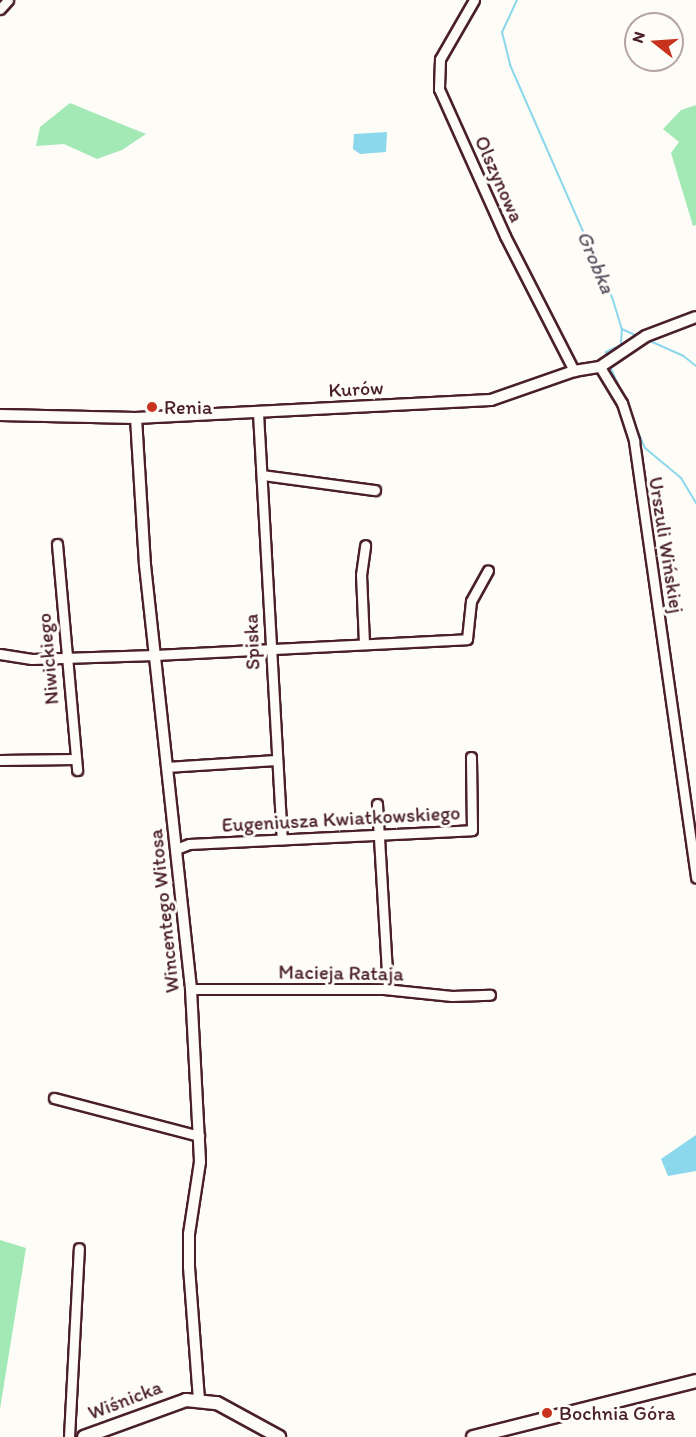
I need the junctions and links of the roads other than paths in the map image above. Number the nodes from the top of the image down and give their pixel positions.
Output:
1 (8, 0) edge
2 (474, 0) edge
3 (0, 9) edge
4 (696, 317) edge
5 (605, 364) junction
6 (574, 371) junction
7 (258, 413) junction
8 (0, 416) edge
9 (136, 418) junction
10 (262, 475) junction
11 (375, 490) dead end
12 (57, 544) dead end
13 (365, 545) dead end
14 (488, 570) dead end
15 (364, 643) junction
16 (270, 648) junction
17 (0, 654) edge
18 (155, 655) junction
19 (64, 657) junction
20 (471, 757) dead end
21 (75, 759) junction
22 (0, 760) edge
23 (276, 760) junction
24 (166, 767) junction
25 (77, 770) dead end
26 (376, 804) dead end
27 (379, 835) junction
28 (282, 839) junction
29 (176, 849) junction
30 (696, 878) edge
31 (191, 989) junction
32 (388, 989) junction
33 (490, 995) dead end
34 (54, 1098) dead end
35 (199, 1136) junction
36 (79, 1248) dead end
37 (696, 1381) edge
38 (199, 1400) junction
39 (69, 1437) edge
40 (84, 1437) edge
41 (279, 1437) edge
42 (472, 1437) edge

1 - 3 street
2 - 6 street, Olszynowa
4 - 5 street, Kurów
5 - 6 street, Kurów
5 - 30 street, Urszuli Wińskiej
6 - 7 street, Kurów
7 - 9 street, Kurów
7 - 10 street, Spiska
8 - 9 street, Kurów
9 - 18 street, Wincentego Witosa
10 - 11 street
10 - 16 street, Spiska
12 - 19 street, Niwickiego
13 - 15 street
14 - 15 street
15 - 16 street
16 - 18 street
16 - 23 street, Spiska
17 - 19 street
18 - 19 street
18 - 24 street, Wincentego Witosa
19 - 21 street, Niwickiego
20 - 27 street, Eugeniusza Kwiatkowskiego
21 - 22 street
21 - 25 street, Niwickiego
23 - 24 street
23 - 28 street, Spiska
24 - 29 street, Wincentego Witosa
26 - 27 street
27 - 28 street, Eugeniusza Kwiatkowskiego
27 - 32 street
28 - 29 street, Eugeniusza Kwiatkowskiego
29 - 31 street, Wincentego Witosa
31 - 32 street, Macieja Rataja
31 - 35 street, Wincentego Witosa
32 - 33 street, Macieja Rataja
34 - 35 street
35 - 38 street, Wincentego Witosa
36 - 39 street
37 - 42 main road
38 - 40 main road, Wiśnicka
38 - 41 main road, Wiśnicka

